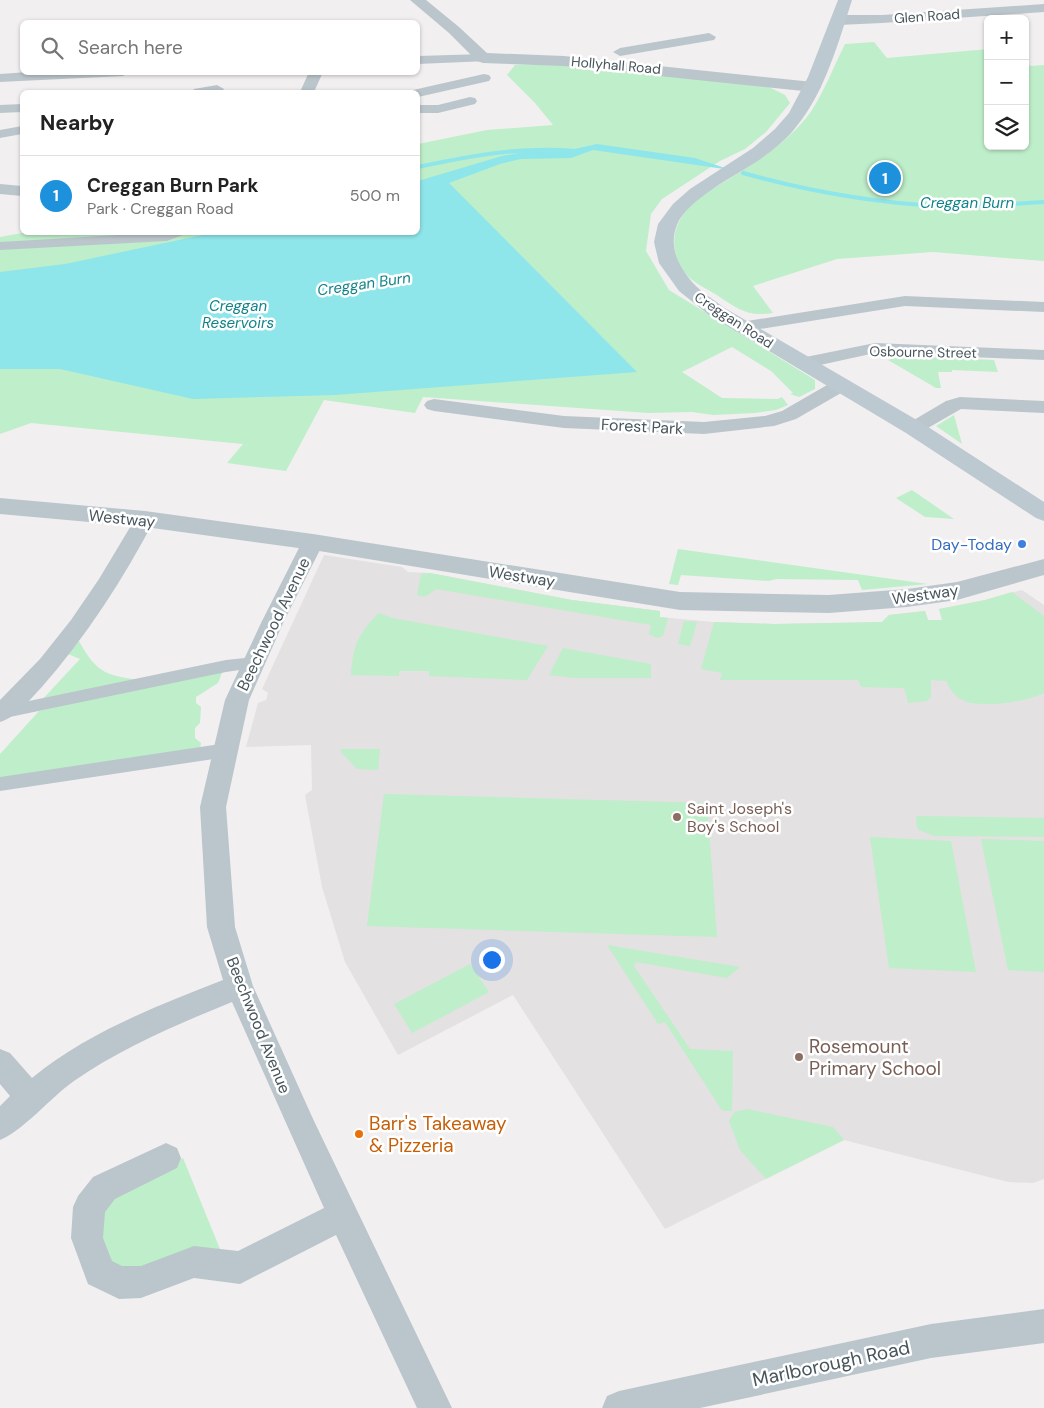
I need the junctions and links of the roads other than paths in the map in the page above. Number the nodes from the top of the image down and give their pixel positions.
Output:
1 (417, 0) edge
2 (845, 0) edge
3 (1044, 8) edge
4 (839, 20) junction
5 (709, 37) dead end
6 (644, 48) junction
7 (620, 52) dead end
8 (483, 58) junction
9 (420, 60) edge
10 (641, 68) junction
11 (62, 75) edge
12 (315, 75) edge
13 (0, 78) edge
14 (484, 78) dead end
15 (767, 81) junction
16 (813, 87) junction
17 (217, 89) dead end
18 (211, 90) edge
19 (308, 90) edge
20 (420, 93) edge
21 (470, 101) dead end
22 (20, 108) edge
23 (802, 108) junction
24 (0, 109) edge
25 (420, 109) edge
26 (20, 130) edge
27 (0, 134) edge
28 (20, 179) edge
29 (10, 190) edge
30 (175, 235) edge
31 (0, 246) edge
32 (1044, 307) edge
33 (741, 327) junction
34 (1044, 355) edge
35 (802, 363) junction
36 (841, 385) junction
37 (434, 405) dead end
38 (1044, 407) edge
39 (914, 428) junction
40 (0, 506) edge
41 (1044, 513) edge
42 (146, 519) junction
43 (313, 542) junction
44 (1044, 567) edge
45 (254, 663) junction
46 (0, 713) edge
47 (226, 750) junction
48 (0, 784) edge
49 (239, 986) junction
50 (0, 1062) edge
51 (32, 1096) junction
52 (0, 1126) edge
53 (166, 1158) dead end
54 (343, 1215) junction
55 (1044, 1326) edge
56 (435, 1408) edge
57 (619, 1408) edge

1 - 8 street
2 - 4 main road, Creggan Road
3 - 4 street, Glen Road
4 - 16 main road, Creggan Road
5 - 6 street
6 - 7 street
6 - 10 street
8 - 9 street, Hollyhall Road
8 - 10 street, Hollyhall Road
10 - 15 street, Hollyhall Road
11 - 13 street
12 - 19 street
14 - 20 street
15 - 16 street, Hollyhall Road
15 - 23 street
16 - 23 main road, Creggan Road
17 - 18 street
21 - 25 street
22 - 24 street
23 - 33 main road, Creggan Road
26 - 27 street
28 - 29 street
30 - 31 street
32 - 33 street
33 - 35 main road, Creggan Road
34 - 35 street, Osbourne Street
35 - 36 main road, Creggan Road
36 - 37 street, Forest Park
36 - 39 main road, Creggan Road
38 - 39 street
39 - 41 main road, Creggan Road
40 - 42 street, Westway
42 - 43 street, Westway
42 - 46 street
43 - 44 street, Westway
43 - 45 street, Beechwood Avenue
45 - 46 street
45 - 47 street, Beechwood Avenue
47 - 48 street
47 - 49 street, Beechwood Avenue
49 - 51 street
49 - 54 street, Beechwood Avenue
50 - 51 street
51 - 52 street
53 - 54 street
54 - 56 street, Beechwood Avenue
55 - 57 street, Marlborough Road

